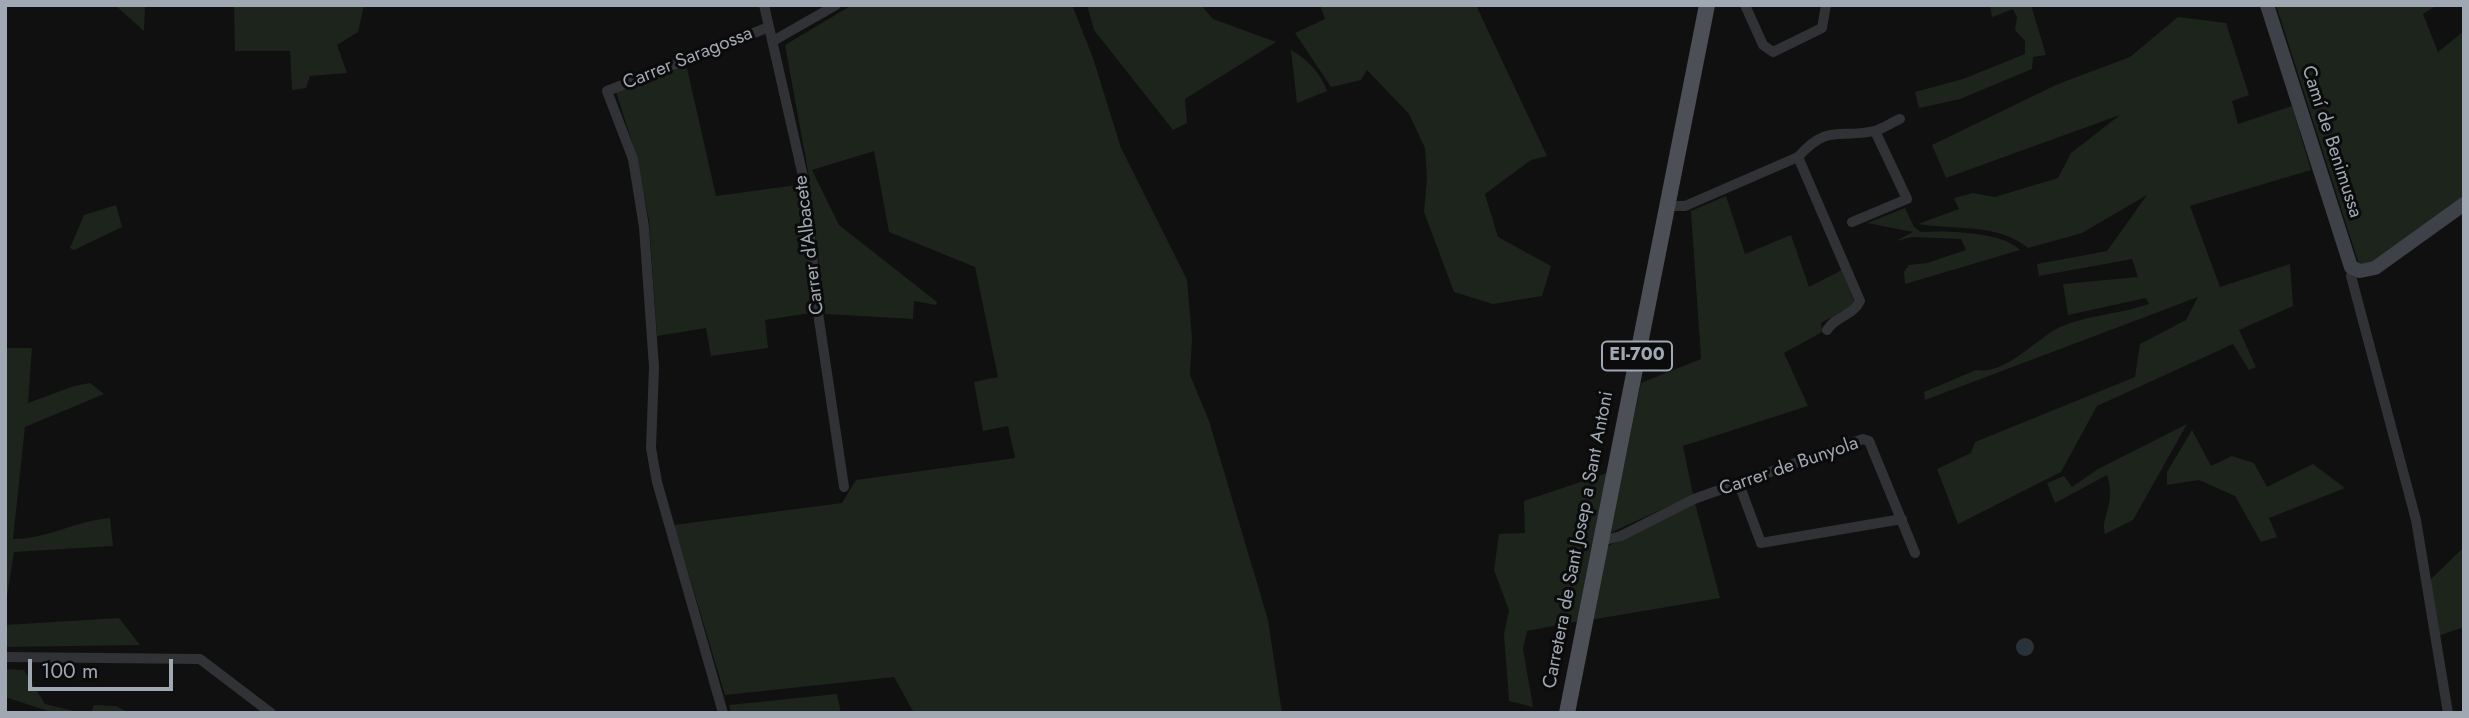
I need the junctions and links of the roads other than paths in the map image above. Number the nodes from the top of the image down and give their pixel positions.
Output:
1 (764, 5) edge
2 (836, 5) edge
3 (1707, 5) edge
4 (1745, 5) edge
5 (1826, 5) edge
6 (2267, 5) edge
7 (769, 27) junction
8 (773, 41) junction
9 (1900, 119) dead end
10 (1875, 131) junction
11 (1798, 157) junction
12 (2464, 204) edge
13 (1667, 206) junction
14 (1852, 222) dead end
15 (2355, 270) junction
16 (1827, 330) dead end
17 (1738, 484) junction
18 (844, 487) dead end
19 (1902, 519) junction
20 (1601, 541) junction
21 (1915, 553) dead end
22 (5, 657) edge
23 (271, 713) edge
24 (723, 713) edge
25 (1567, 713) edge
26 (2448, 713) edge

1 - 7 street, Carrer d'Albacete
2 - 8 street
3 - 13 main road, Carretera de Sant Josep a Sant Antoni / EI-700
4 - 5 street
6 - 15 street, Camí de Benimussa
7 - 8 street, Carrer d'Albacete
7 - 24 street, Carrer Saragossa
8 - 18 street, Carrer d'Albacete
9 - 10 street
10 - 11 street
10 - 14 street
11 - 13 street
11 - 16 street
12 - 15 street
13 - 20 main road, Carretera de Sant Josep a Sant Antoni / EI-700
15 - 26 street
17 - 19 street
17 - 19 street, Carrer de Bunyola
17 - 20 street, Carrer de Bunyola
19 - 21 street, Carrer de Bunyola
20 - 25 main road, Carretera de Sant Josep a Sant Antoni / EI-700
22 - 23 street

